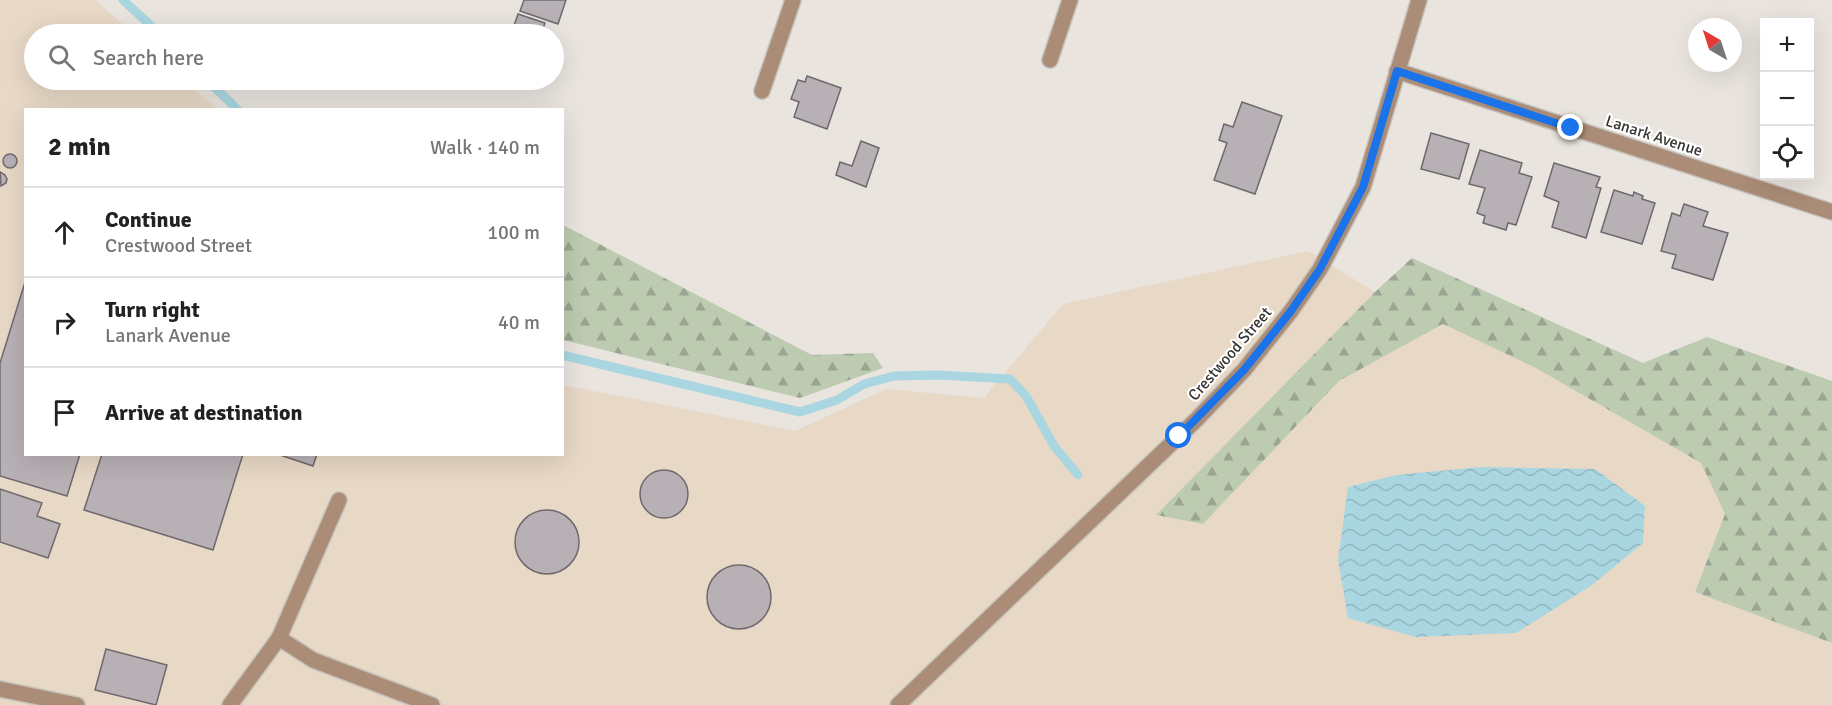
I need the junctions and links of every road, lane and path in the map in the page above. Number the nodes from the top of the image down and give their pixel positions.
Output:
1 (793, 0) edge
2 (1070, 0) edge
3 (1419, 0) edge
4 (1050, 60) dead end
5 (1397, 71) junction
6 (762, 91) dead end
7 (1832, 212) edge
8 (339, 500) dead end
9 (279, 638) junction
10 (0, 689) edge
11 (77, 705) edge
12 (230, 705) edge
13 (432, 705) edge
14 (898, 705) edge

1 - 6 street
2 - 4 street
3 - 5 street, Crestwood Street
5 - 7 street, Lanark Avenue
5 - 14 street, Crestwood Street
8 - 9 street
9 - 12 street
9 - 13 street
10 - 11 street

